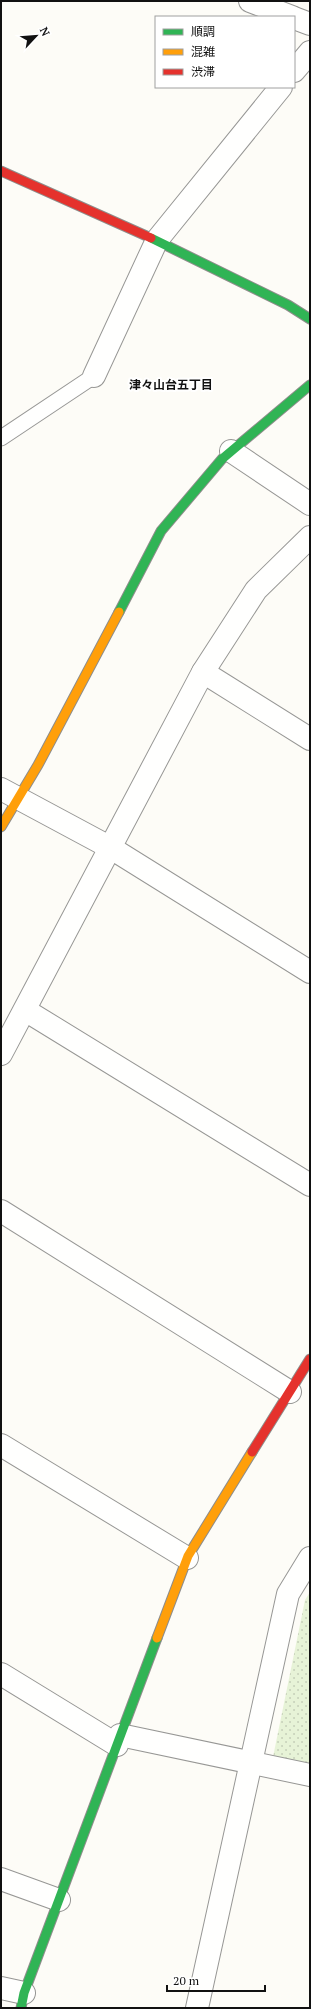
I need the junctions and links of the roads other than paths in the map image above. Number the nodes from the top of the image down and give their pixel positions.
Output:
1 (250, 1) edge
2 (290, 16) edge
3 (295, 18) edge
4 (310, 24) edge
5 (310, 52) edge
6 (295, 70) edge
7 (280, 88) edge
8 (1, 171) edge
9 (157, 240) junction
10 (310, 319) edge
11 (94, 376) joint
12 (310, 385) edge
13 (1, 438) edge
14 (231, 451) junction
15 (310, 504) edge
16 (310, 536) edge
17 (203, 672) junction
18 (310, 739) edge
19 (10, 793) edge
20 (1, 827) edge
21 (111, 848) junction
22 (310, 972) edge
23 (25, 1010) junction
24 (1, 1054) edge
25 (310, 1185) edge
26 (1, 1211) edge
27 (310, 1359) edge
28 (290, 1392) junction
29 (1, 1444) edge
30 (187, 1558) junction
31 (310, 1558) edge
32 (1, 1674) edge
33 (119, 1740) junction
34 (250, 1763) junction
35 (310, 1775) edge
36 (1, 1879) edge
37 (59, 1900) junction
38 (1, 1988) edge
39 (22, 2001) edge
40 (197, 2008) edge

1 - 2 street
3 - 4 street
5 - 6 street
7 - 9 street
8 - 9 street
9 - 10 street
9 - 11 street
11 - 13 lane
12 - 14 street
14 - 15 street
14 - 19 street
16 - 17 street
17 - 18 street
17 - 21 street
19 - 20 street
19 - 21 street
21 - 22 street
21 - 23 street
23 - 24 street
23 - 25 street
26 - 28 street
27 - 28 street
28 - 30 street
29 - 30 street
30 - 33 street
31 - 34 street
32 - 33 street
33 - 34 street
33 - 37 street
34 - 35 street
34 - 40 street
36 - 37 street
37 - 39 street
38 - 39 street

